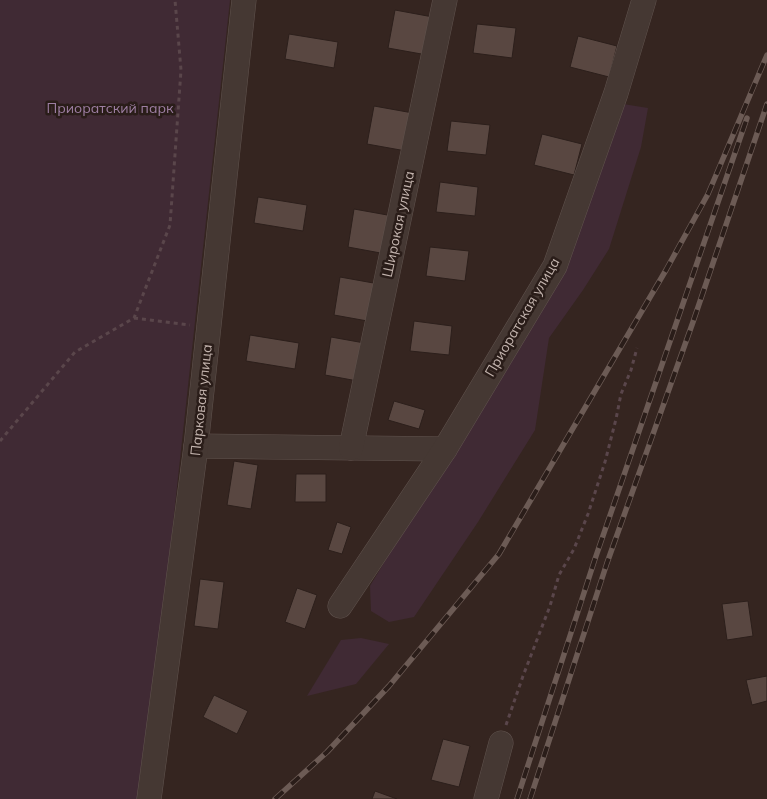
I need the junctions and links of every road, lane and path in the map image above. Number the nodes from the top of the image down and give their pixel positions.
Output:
1 (175, 0) edge
2 (244, 0) edge
3 (445, 0) edge
4 (644, 0) edge
5 (134, 318) junction
6 (209, 328) junction
7 (637, 348) dead end
8 (0, 441) edge
9 (196, 446) junction
10 (351, 448) junction
11 (444, 449) junction
12 (340, 606) dead end
13 (501, 743) joint
14 (149, 799) edge
15 (486, 799) edge

1 - 5 path
2 - 6 street, Парковая улица
3 - 10 street, Широкая улица
4 - 11 street, Приоратская улица
5 - 6 path
5 - 8 path
6 - 9 street, Парковая улица
7 - 13 path
9 - 10 street
9 - 14 street, Парковая улица
10 - 11 street
11 - 12 street, Приоратская улица
13 - 15 street

